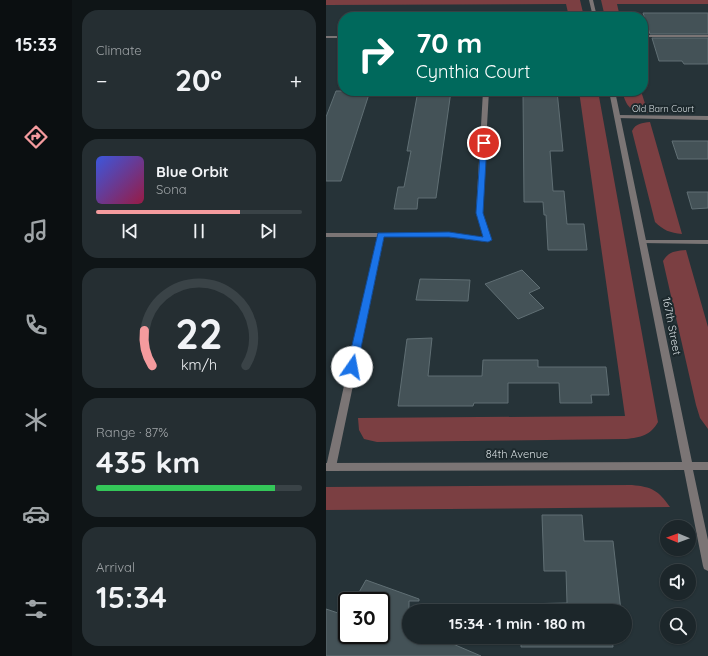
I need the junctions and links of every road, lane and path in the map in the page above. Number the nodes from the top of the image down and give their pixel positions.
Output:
1 (591, 0) edge
2 (593, 12) edge
3 (648, 36) edge
4 (708, 36) edge
5 (338, 37) edge
6 (326, 38) edge
7 (486, 96) edge
8 (613, 96) edge
9 (618, 118) junction
10 (708, 118) edge
11 (326, 235) edge
12 (381, 235) junction
13 (643, 242) junction
14 (708, 242) edge
15 (688, 466) junction
16 (708, 466) edge
17 (328, 467) edge
18 (708, 566) edge

1 - 2 street
3 - 4 street
5 - 6 street
7 - 12 street
8 - 9 street, 167th Street
9 - 10 street, Old Barn Court
9 - 13 street, 167th Street
11 - 12 street
12 - 17 street
13 - 14 street
13 - 15 street, 167th Street
15 - 16 street, 84th Avenue
15 - 17 street, 84th Avenue
15 - 18 street, 167th Street

